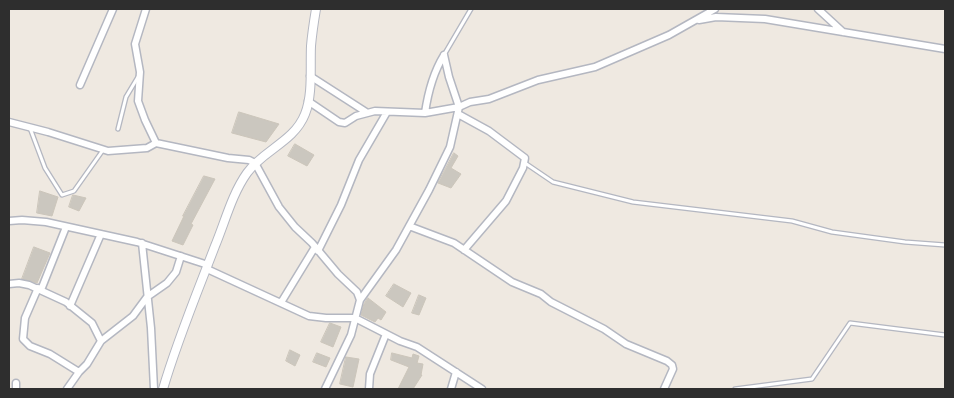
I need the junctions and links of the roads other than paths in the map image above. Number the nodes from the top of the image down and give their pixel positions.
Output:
1 (113, 9) edge
2 (146, 9) edge
3 (316, 9) edge
4 (472, 9) edge
5 (715, 9) edge
6 (818, 9) edge
7 (695, 20) junction
8 (844, 33) junction
9 (945, 49) edge
10 (444, 55) junction
11 (140, 72) junction
12 (310, 76) junction
13 (80, 85) dead end
14 (308, 101) junction
15 (459, 111) junction
16 (366, 112) junction
17 (387, 112) junction
18 (425, 113) junction
19 (9, 122) edge
20 (30, 128) junction
21 (118, 129) dead end
22 (156, 143) junction
23 (104, 149) junction
24 (525, 162) junction
25 (256, 164) junction
26 (9, 222) edge
27 (66, 226) junction
28 (409, 226) junction
29 (101, 234) junction
30 (142, 243) junction
31 (945, 244) edge
32 (316, 248) junction
33 (464, 250) junction
34 (180, 256) junction
35 (207, 267) junction
36 (9, 284) edge
37 (40, 289) junction
38 (147, 297) junction
39 (360, 300) junction
40 (279, 302) junction
41 (70, 306) junction
42 (356, 318) junction
43 (386, 334) junction
44 (945, 335) edge
45 (101, 341) junction
46 (79, 372) junction
47 (456, 372) junction
48 (67, 389) edge
49 (154, 389) edge
50 (163, 389) edge
51 (325, 389) edge
52 (369, 389) edge
53 (451, 389) edge
54 (482, 389) edge
55 (664, 389) edge
56 (735, 389) edge

1 - 13 street
2 - 11 street
3 - 12 street
4 - 10 lane
5 - 7 street
6 - 8 street
7 - 8 street
7 - 15 street
8 - 9 street
10 - 15 street
10 - 18 street
11 - 21 lane
11 - 22 street
12 - 14 street
12 - 16 street
14 - 16 street
14 - 25 street
15 - 18 street
15 - 24 street
15 - 28 street
16 - 17 street
17 - 18 street
17 - 32 street
19 - 20 street
20 - 23 street
20 - 23 lane
22 - 23 street
22 - 25 street
24 - 31 lane
24 - 33 street
25 - 32 street
25 - 35 street
26 - 27 street
27 - 29 street
27 - 37 street
28 - 33 street
28 - 39 street
29 - 30 street
29 - 41 street
30 - 34 street
30 - 38 street
32 - 39 street
32 - 40 street
33 - 55 street
34 - 35 street
34 - 38 street
35 - 40 street
35 - 50 street
36 - 37 street
37 - 41 street
37 - 46 street
38 - 45 street
38 - 49 street
39 - 42 street
40 - 42 street
41 - 45 street
42 - 43 street
42 - 51 street
43 - 47 street
43 - 52 street
44 - 56 lane
45 - 46 street
46 - 48 street
47 - 53 street
47 - 54 street

